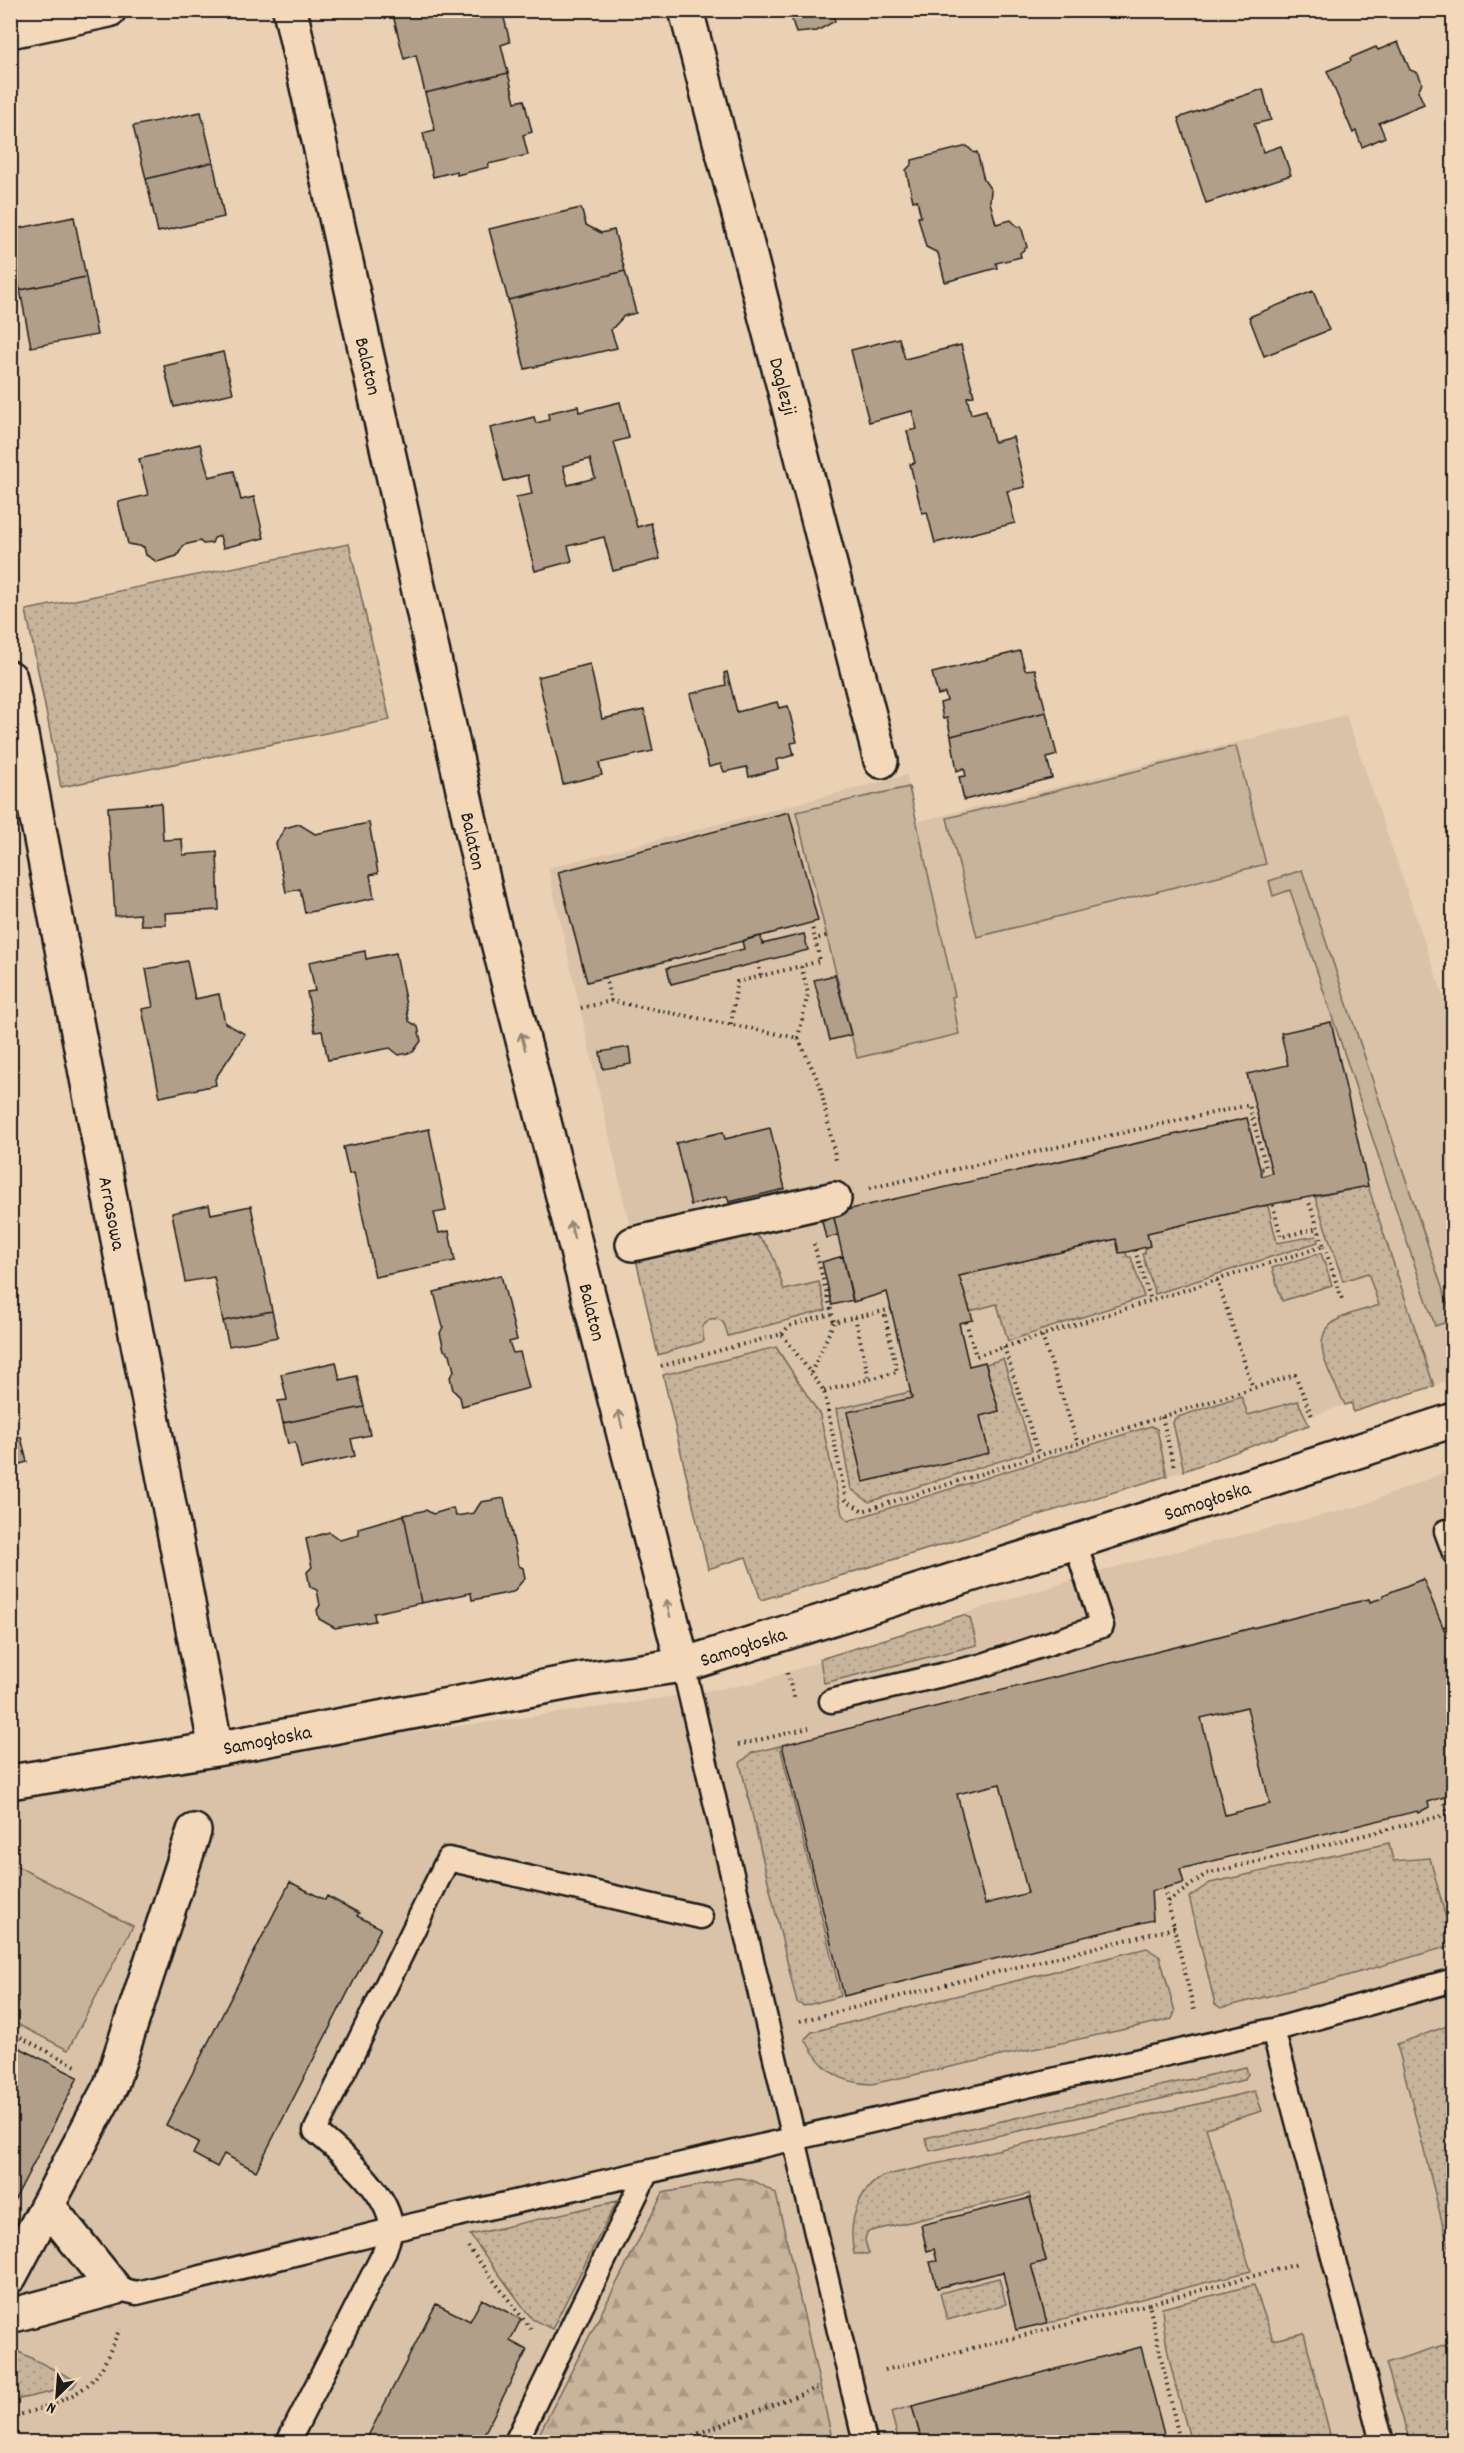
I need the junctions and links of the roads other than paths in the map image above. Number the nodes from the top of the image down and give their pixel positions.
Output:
1 (109, 10) edge
2 (290, 10) edge
3 (686, 10) edge
4 (10, 31) edge
5 (10, 678) edge
6 (881, 761) dead end
7 (827, 1200) road end
8 (633, 1245) dead end
9 (1454, 1420) edge
10 (1446, 1531) dead end
11 (1076, 1542) junction
12 (1454, 1553) edge
13 (683, 1665) junction
14 (831, 1701) dead end
15 (216, 1749) junction
16 (10, 1782) edge
17 (194, 1831) dead end
18 (701, 1917) dead end
19 (1454, 1980) edge
20 (1273, 2030) junction
21 (794, 2138) junction
22 (646, 2174) junction
23 (48, 2205) junction
24 (391, 2230) junction
25 (10, 2276) edge
26 (126, 2290) junction
27 (10, 2316) edge
28 (288, 2442) edge
29 (516, 2442) edge
30 (865, 2442) edge
31 (1382, 2442) edge

1 - 4 street
13 -> 2 street, Balaton
3 - 6 street, Daglezji
5 - 15 street, Arrasowa
7 - 8 street
9 - 11 street, Samogłoska
10 - 12 lane
11 - 13 street, Samogłoska
11 - 14 lane
13 - 15 street, Samogłoska
13 - 21 lane
15 - 16 street, Samogłoska
17 - 23 street
18 - 24 lane
19 - 20 lane
20 - 21 lane
20 - 31 lane
21 - 22 lane
21 - 30 lane
22 - 24 lane
22 - 29 lane
23 - 25 street
23 - 26 street
24 - 26 lane
24 - 28 lane
26 - 27 street

